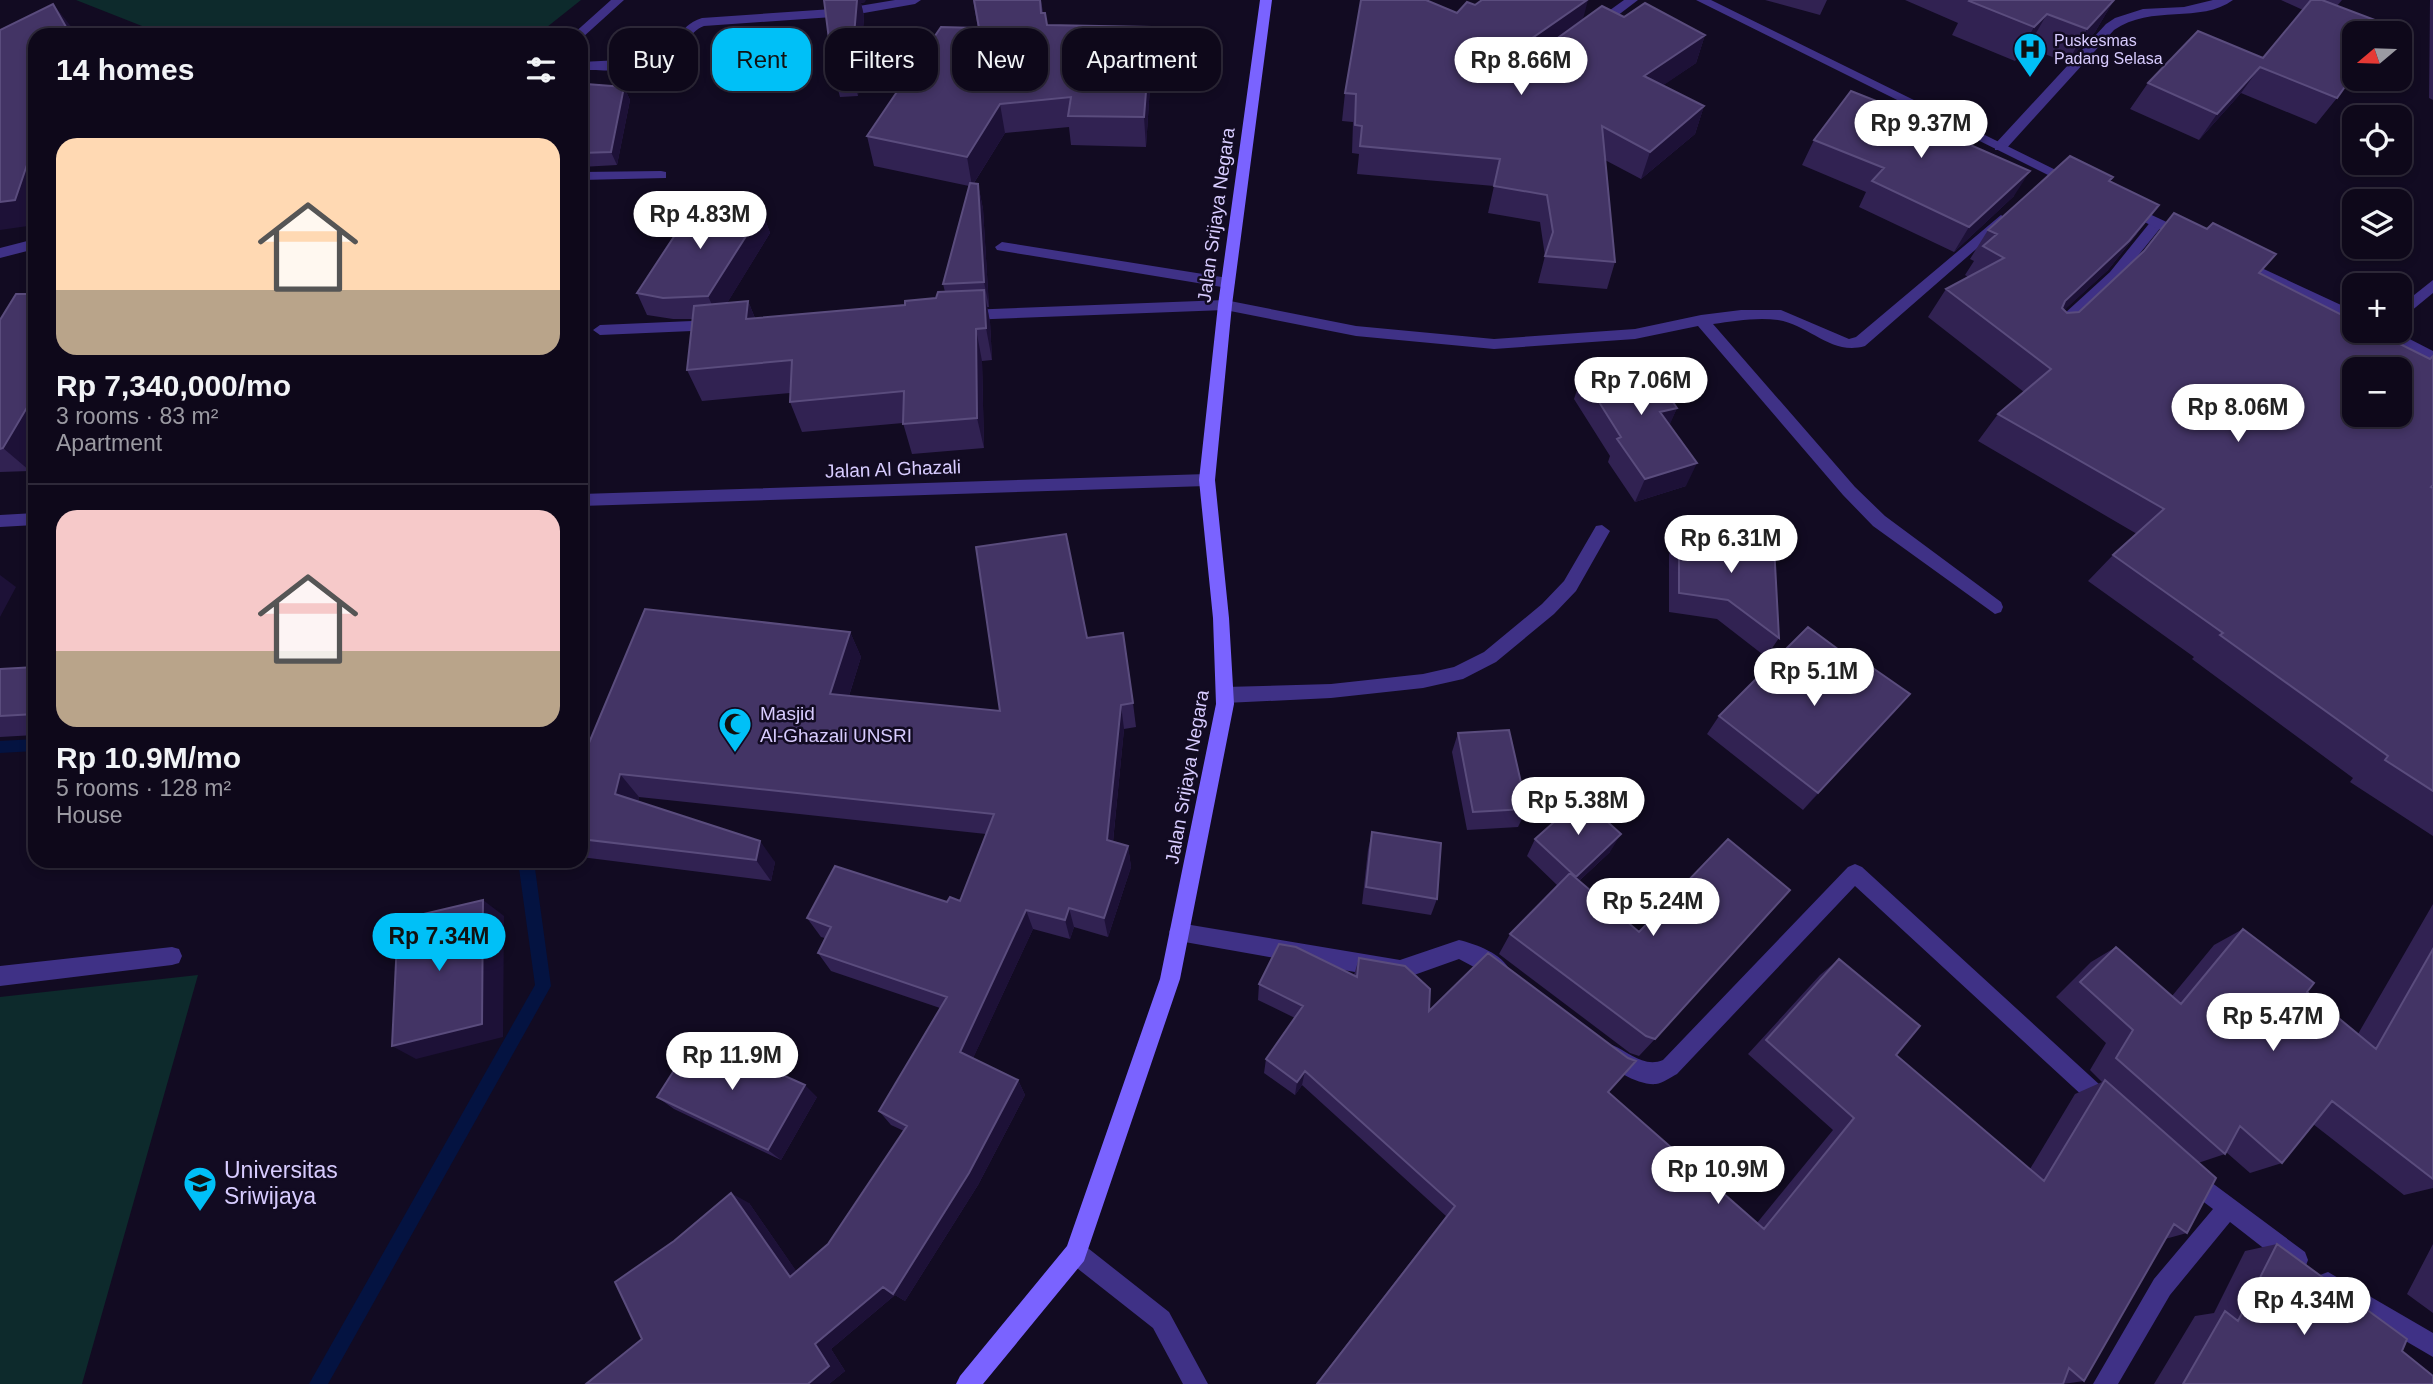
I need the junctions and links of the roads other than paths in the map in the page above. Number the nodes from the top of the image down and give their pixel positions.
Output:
1 (618, 0) edge
2 (915, 0) edge
3 (1266, 0) edge
4 (1632, 0) edge
5 (1702, 0) edge
6 (2227, 0) edge
7 (888, 2) edge
8 (586, 28) edge
9 (1587, 32) edge
10 (588, 66) edge
11 (2000, 147) junction
12 (661, 175) dead end
13 (588, 176) edge
14 (2087, 189) edge
15 (2110, 200) edge
16 (2016, 207) edge
17 (2157, 223) junction
18 (2193, 240) edge
19 (28, 246) edge
20 (1002, 247) dead end
21 (0, 254) edge
22 (2231, 258) edge
23 (1228, 283) junction
24 (2433, 285) edge
25 (2412, 304) edge
26 (1225, 305) junction
27 (2342, 311) edge
28 (947, 316) edge
29 (1701, 320) junction
30 (725, 325) edge
31 (600, 330) dead end
32 (2051, 335) edge
33 (2406, 343) edge
34 (2433, 357) edge
35 (1207, 480) junction
36 (588, 500) edge
37 (28, 519) edge
38 (0, 521) edge
39 (1602, 531) dead end
40 (1995, 607) dead end
41 (1225, 695) junction
42 (1179, 932) junction
43 (172, 956) dead end
44 (0, 976) edge
45 (1512, 979) edge
46 (1601, 1046) edge
47 (2123, 1119) edge
48 (2173, 1165) edge
49 (2229, 1207) junction
50 (1076, 1253) junction
51 (2433, 1346) edge
52 (968, 1384) edge
53 (1196, 1384) edge
54 (2105, 1384) edge

1 - 8 street
2 - 7 street
3 - 23 main road, Jalan Srijaya Negara
4 - 9 street
5 - 11 street
6 - 11 street
7 - 10 street
11 - 14 street
12 - 13 street
15 - 17 street
16 - 29 street
17 - 18 street
17 - 32 street
19 - 21 street
20 - 23 street
22 - 27 street
23 - 26 main road, Jalan Srijaya Negara
24 - 25 street
26 - 28 street
26 - 29 street
26 - 35 main road, Jalan Srijaya Negara
29 - 40 street
30 - 31 street
33 - 34 street
35 - 36 street, Jalan Al Ghazali
35 - 41 main road, Jalan Srijaya Negara
37 - 38 street
39 - 41 street
41 - 42 main road, Jalan Srijaya Negara
42 - 45 street
42 - 50 main road, Jalan Srijaya Negara
43 - 44 street
46 - 47 street
48 - 49 street
49 - 51 street
49 - 54 street
50 - 52 main road, Jalan Srijaya Negara
50 - 53 street

